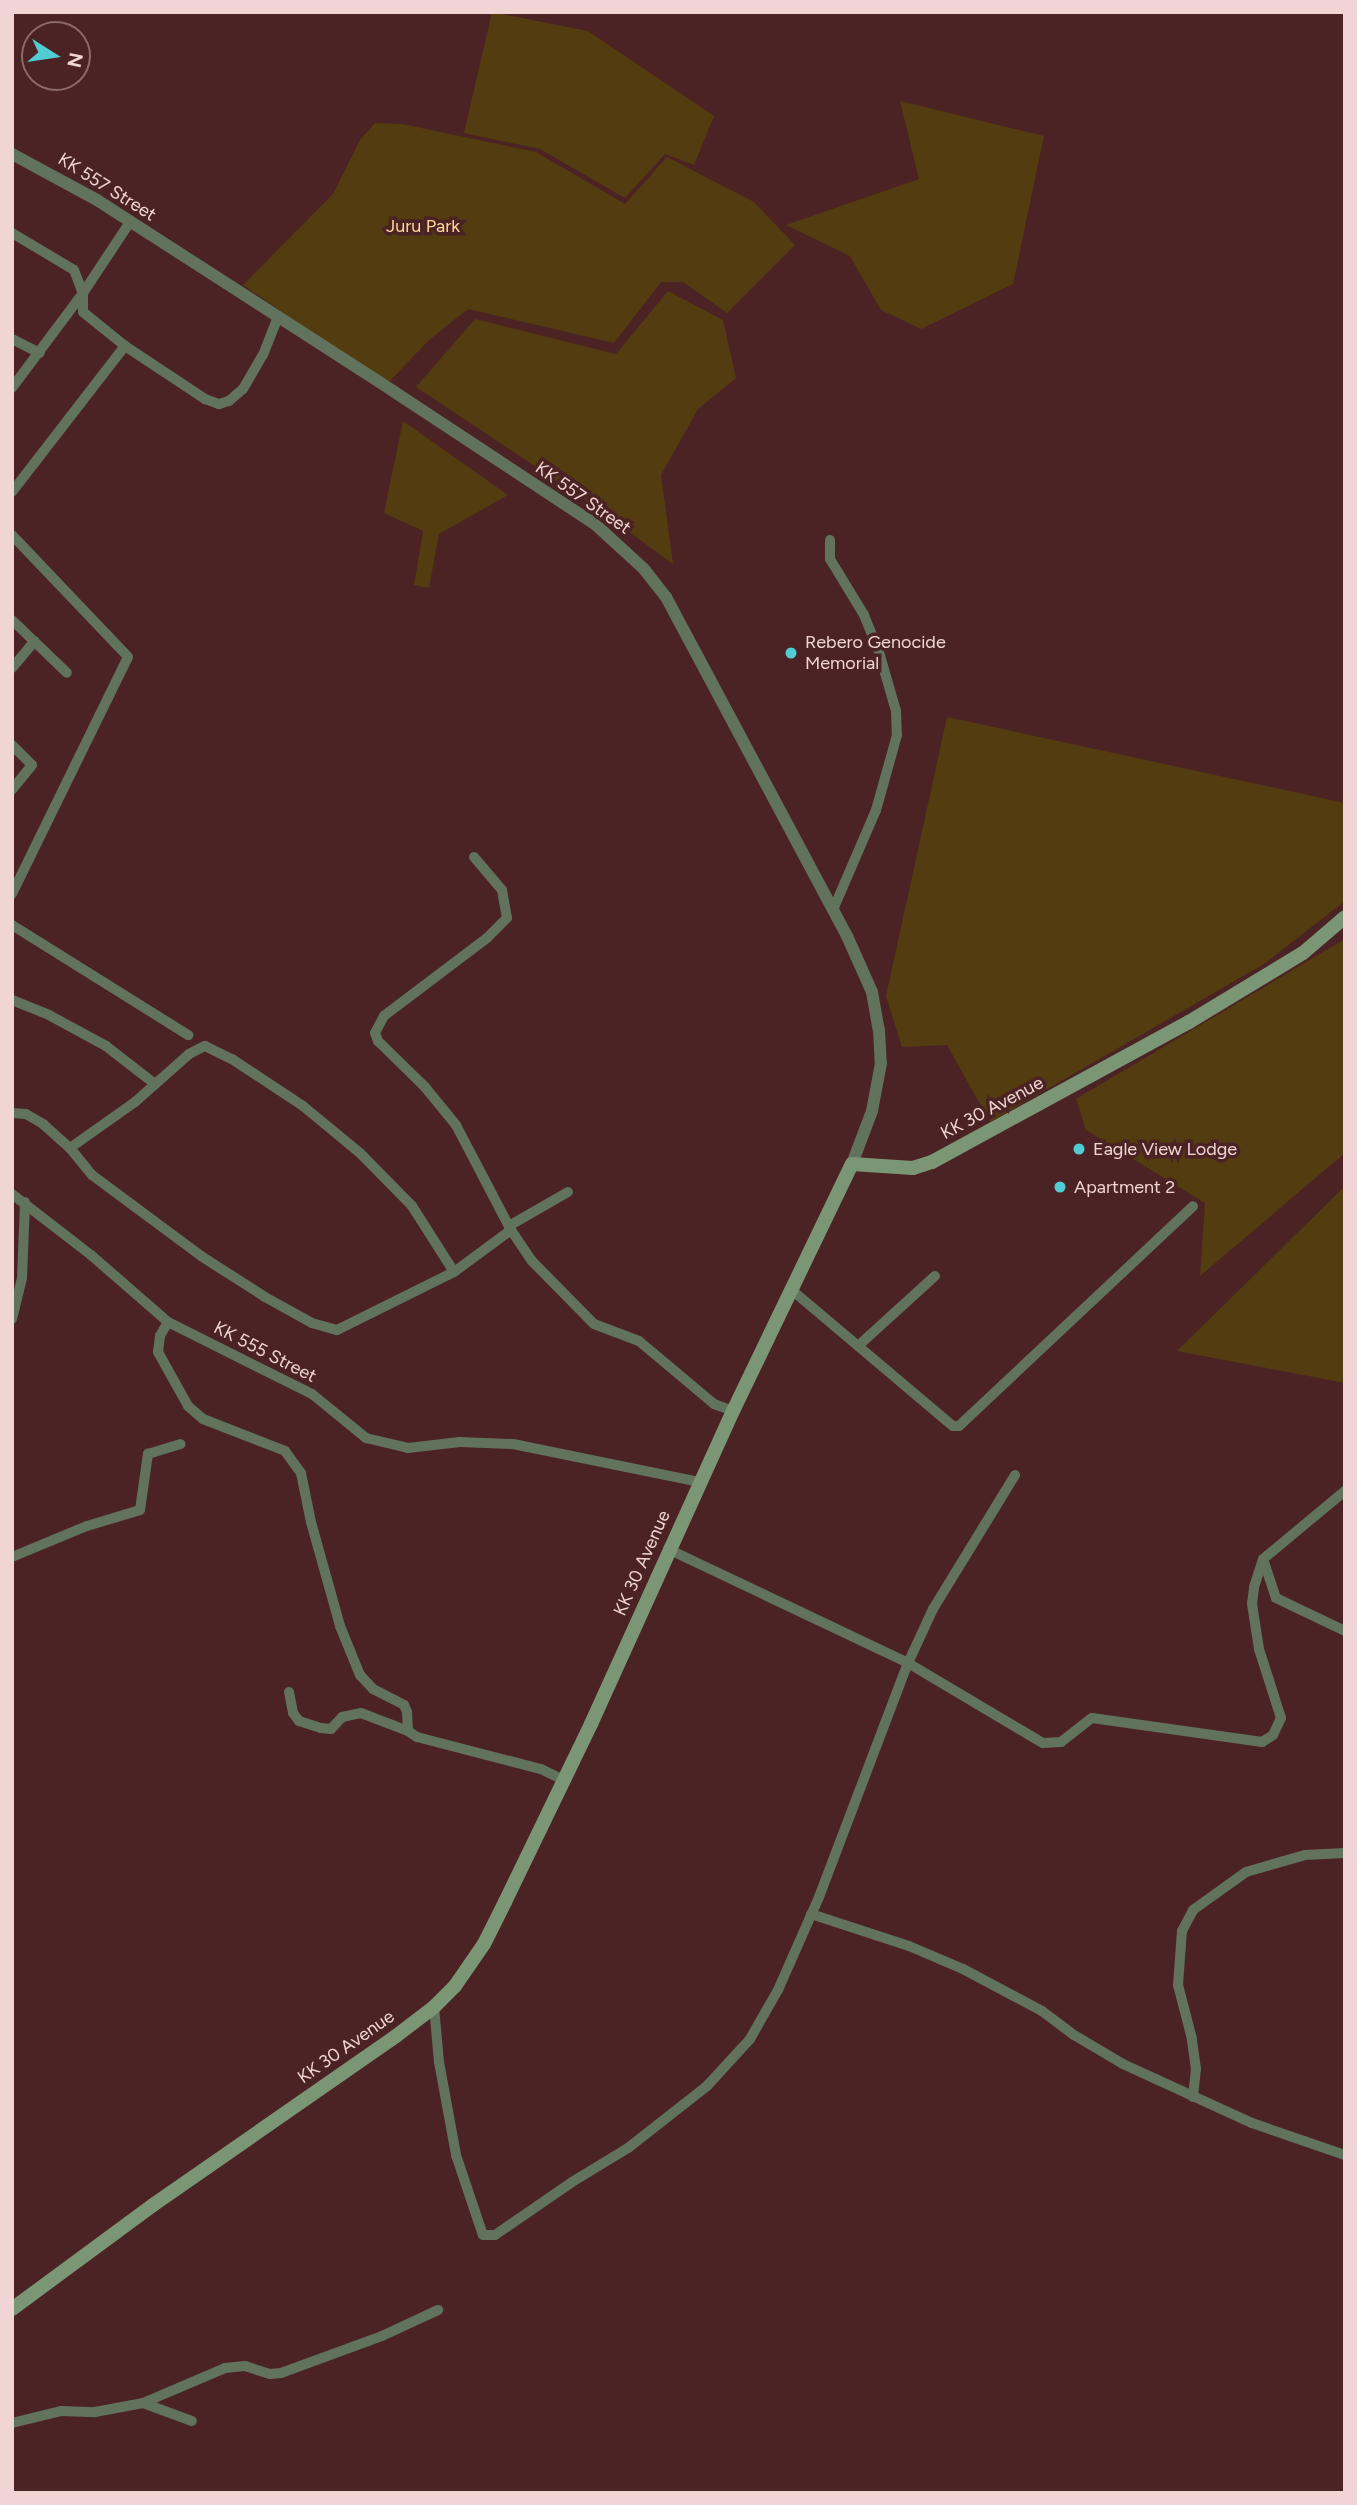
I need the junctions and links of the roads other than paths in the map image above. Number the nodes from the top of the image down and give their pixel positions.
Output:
1 (12, 154) edge
2 (130, 222) junction
3 (12, 233) edge
4 (83, 293) junction
5 (278, 317) junction
6 (12, 339) edge
7 (125, 346) junction
8 (40, 353) junction
9 (12, 388) edge
10 (12, 492) edge
11 (12, 535) edge
12 (830, 540) dead end
13 (12, 620) edge
14 (35, 641) junction
15 (12, 668) edge
16 (67, 673) dead end
17 (12, 746) edge
18 (12, 790) edge
19 (474, 857) dead end
20 (12, 894) edge
21 (833, 910) junction
22 (1345, 917) edge
23 (12, 925) edge
24 (12, 1000) edge
25 (188, 1035) dead end
26 (155, 1084) junction
27 (12, 1113) edge
28 (70, 1149) junction
29 (852, 1164) junction
30 (568, 1192) dead end
31 (12, 1194) edge
32 (25, 1202) junction
33 (1193, 1206) dead end
34 (510, 1228) junction
35 (454, 1272) junction
36 (935, 1276) dead end
37 (793, 1291) junction
38 (12, 1318) edge
39 (168, 1322) junction
40 (858, 1346) junction
41 (733, 1411) junction
42 (180, 1444) dead end
43 (1015, 1475) dead end
44 (701, 1482) junction
45 (1345, 1491) edge
46 (668, 1549) junction
47 (12, 1557) edge
48 (1263, 1559) junction
49 (1345, 1631) edge
50 (908, 1663) junction
51 (289, 1692) dead end
52 (408, 1731) junction
53 (564, 1780) junction
54 (1345, 1853) edge
55 (811, 1914) junction
56 (434, 2007) junction
57 (1193, 2097) junction
58 (1345, 2155) edge
59 (12, 2309) edge
60 (438, 2310) dead end
61 (143, 2403) junction
62 (192, 2421) dead end
63 (12, 2423) edge

1 - 2 street, KK 557 Street
2 - 4 street
2 - 5 street, KK 557 Street
3 - 4 street
4 - 7 street
4 - 8 street
5 - 7 street
5 - 21 street, KK 557 Street
6 - 8 street
7 - 10 street
8 - 9 street
11 - 20 street
12 - 21 street
13 - 14 street
14 - 15 street
14 - 16 street
17 - 18 street
19 - 34 street
21 - 29 street, KK 557 Street
22 - 29 main road, KK 30 Avenue
23 - 25 street
24 - 26 street
26 - 28 street
26 - 35 street
27 - 28 street
28 - 35 street
29 - 37 main road, KK 30 Avenue
30 - 34 street
31 - 32 street, KK 555 Street
32 - 38 street
32 - 39 street, KK 555 Street
33 - 40 street
34 - 35 street
34 - 41 street
36 - 40 street
37 - 40 street
37 - 41 main road, KK 30 Avenue
39 - 44 street, KK 555 Street
39 - 52 street
41 - 44 main road, KK 30 Avenue
42 - 47 street
43 - 50 street
44 - 46 main road, KK 30 Avenue
45 - 48 street
46 - 50 street
46 - 53 main road, KK 30 Avenue
48 - 49 street
48 - 50 street
50 - 55 street
51 - 52 street
52 - 53 street
53 - 56 main road, KK 30 Avenue
54 - 57 street
55 - 56 street
55 - 57 street
56 - 59 main road, KK 30 Avenue
57 - 58 street
60 - 61 street
61 - 62 street
61 - 63 street

